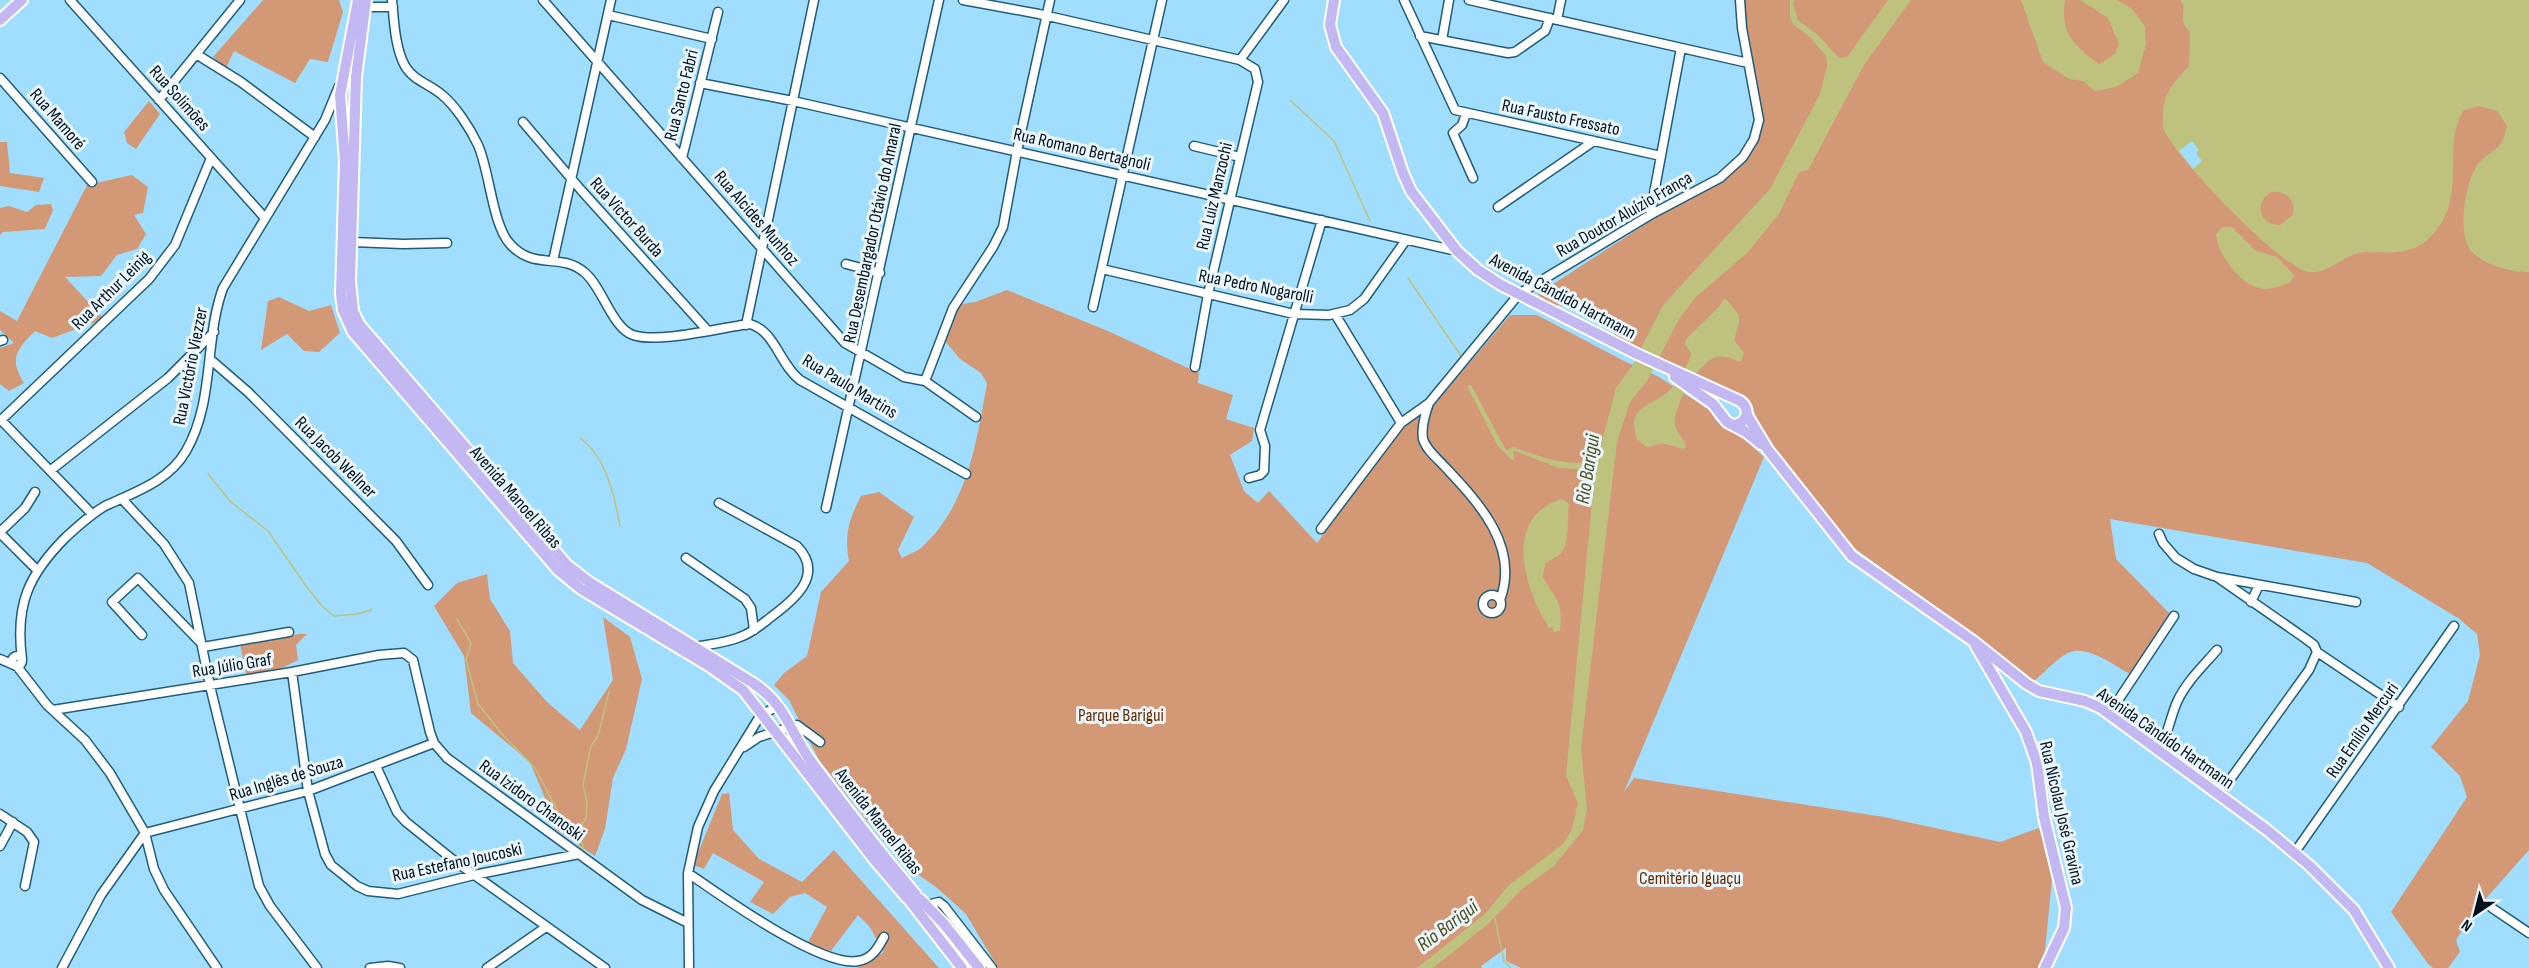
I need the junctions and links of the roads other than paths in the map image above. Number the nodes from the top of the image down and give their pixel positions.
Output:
1 (22, 0) edge
2 (70, 0) edge
3 (240, 0) edge
4 (543, 0) edge
5 (611, 0) edge
6 (814, 0) edge
7 (939, 0) edge
8 (963, 0) edge
9 (995, 0) edge
10 (1050, 0) edge
11 (1162, 0) edge
12 (1284, 0) edge
13 (1334, 0) edge
14 (1404, 0) edge
15 (1449, 0) edge
16 (1469, 0) edge
17 (1561, 0) edge
18 (1740, 0) edge
19 (363, 2) edge
20 (392, 4) edge
21 (1008, 8) junction
22 (718, 12) dead end
23 (608, 15) junction
24 (1047, 16) junction
25 (1554, 19) junction
26 (0, 20) edge
27 (1420, 36) junction
28 (712, 39) junction
29 (1153, 40) junction
30 (1442, 40) junction
31 (1681, 48) junction
32 (196, 54) junction
33 (1240, 60) junction
34 (597, 62) junction
35 (1748, 63) junction
36 (343, 74) junction
37 (357, 77) junction
38 (0, 78) edge
39 (700, 83) junction
40 (356, 99) junction
41 (159, 100) junction
42 (793, 101) junction
43 (340, 110) junction
44 (1466, 114) junction
45 (325, 120) junction
46 (523, 122) dead end
47 (912, 128) junction
48 (315, 137) junction
49 (1594, 141) junction
50 (1194, 146) dead end
51 (1017, 151) junction
52 (1661, 156) junction
53 (1240, 157) junction
54 (211, 158) junction
55 (682, 158) junction
56 (1123, 176) junction
57 (572, 178) junction
58 (1473, 178) dead end
59 (92, 182) dead end
60 (1230, 200) junction
61 (1498, 207) dead end
62 (1650, 215) junction
63 (265, 218) junction
64 (1322, 220) junction
65 (1406, 240) junction
66 (352, 242) junction
67 (447, 243) dead end
68 (762, 249) junction
69 (1457, 251) junction
70 (553, 261) junction
71 (846, 264) dead end
72 (1102, 269) junction
73 (880, 273) junction
74 (1208, 294) junction
75 (1519, 294) junction
76 (1093, 308) dead end
77 (1294, 314) junction
78 (1335, 314) junction
79 (746, 325) junction
80 (214, 331) junction
81 (708, 331) junction
82 (862, 353) junction
83 (211, 360) junction
84 (1195, 367) dead end
85 (925, 381) junction
86 (1695, 386) junction
87 (1736, 400) junction
88 (1429, 403) junction
89 (423, 407) junction
90 (850, 407) junction
91 (1722, 413) junction
92 (1747, 415) junction
93 (976, 417) dead end
94 (1, 421) edge
95 (1401, 423) junction
96 (1734, 425) junction
97 (439, 427) junction
98 (1768, 450) junction
99 (51, 470) junction
100 (966, 474) dead end
101 (1250, 478) dead end
102 (35, 492) dead end
103 (122, 499) junction
104 (719, 502) dead end
105 (826, 508) dead end
106 (92, 514) junction
107 (1321, 529) dead end
108 (0, 532) edge
109 (2159, 534) dead end
110 (532, 542) junction
111 (549, 547) junction
112 (686, 558) dead end
113 (37, 570) junction
114 (2217, 577) junction
115 (428, 585) dead end
116 (2259, 585) junction
117 (1500, 600) dead end
118 (2251, 602) junction
119 (2356, 602) dead end
120 (2174, 616) dead end
121 (2454, 626) dead end
122 (754, 630) junction
123 (289, 632) dead end
124 (142, 635) dead end
125 (1973, 640) junction
126 (202, 645) junction
127 (677, 647) junction
128 (695, 647) junction
129 (2217, 650) dead end
130 (2317, 652) junction
131 (0, 659) edge
132 (17, 661) junction
133 (709, 666) junction
134 (729, 668) junction
135 (292, 672) junction
136 (210, 686) junction
137 (779, 705) junction
138 (2399, 707) junction
139 (53, 710) junction
140 (762, 713) junction
141 (2109, 714) junction
142 (792, 725) junction
143 (777, 732) junction
144 (820, 742) dead end
145 (434, 743) junction
146 (741, 749) junction
147 (2159, 750) junction
148 (376, 765) junction
149 (309, 791) junction
150 (2219, 795) junction
151 (241, 810) junction
152 (0, 813) edge
153 (13, 822) junction
154 (145, 833) junction
155 (0, 846) edge
156 (2295, 852) junction
157 (579, 854) junction
158 (688, 873) junction
159 (474, 875) junction
160 (25, 886) dead end
161 (916, 900) junction
162 (2492, 908) dead end
163 (688, 923) junction
164 (546, 927) junction
165 (2529, 933) edge
166 (884, 937) dead end
167 (689, 965) edge
168 (62, 968) edge
169 (217, 968) edge
170 (317, 968) edge
171 (370, 968) edge
172 (400, 968) edge
173 (487, 968) edge
174 (605, 968) edge
175 (699, 968) edge
176 (962, 968) edge
177 (979, 968) edge
178 (992, 968) edge
179 (2045, 968) edge
180 (2390, 968) edge

1 - 26 main road
2 - 41 street, Rua Solimões
3 - 32 street
4 - 34 street, Rua Alcides Munhoz
5 - 23 street
6 - 42 street
7 - 47 street, Rua Desembargador Otávio do Amaral
8 - 21 street
9 - 21 street
10 - 24 street
11 - 29 street
12 - 33 street
13 - 69 main road, Avenida Cândido Hartmann
14 - 27 street
15 - 30 street
16 - 25 street
17 - 25 street
18 - 35 street, Rua Doutor Aluízio França
19 - 20 street
19 - 36 main road, Avenida Manoel Ribas
19 - 37 main road, Avenida Manoel Ribas
20 - 70 street
21 - 24 street
22 - 28 street, Rua Santo Fabri
23 - 28 street
23 - 34 street
24 - 29 street
24 - 51 street
25 - 30 street
25 - 31 street
27 - 30 street
27 - 44 street, Rua Fausto Fressato
28 - 39 street, Rua Santo Fabri
29 - 33 street
29 - 56 street
31 - 35 street
31 - 52 street
32 - 41 street
32 - 48 street
33 - 53 street, Rua Luiz Manzochi
34 - 55 street, Rua Alcides Munhoz
34 - 57 street
35 - 62 street, Rua Doutor Aluízio França
36 - 37 main road
36 - 43 main road, Avenida Manoel Ribas
36 - 45 street, Rua Victório Viezzer
37 - 40 main road, Avenida Manoel Ribas
38 - 59 street, Rua Mamoré
39 - 42 street, Rua Romano Bertagnoli
39 - 55 street, Rua Santo Fabri
40 - 43 main road
40 - 66 main road, Avenida Manoel Ribas
41 - 54 street, Rua Solimões
42 - 47 street, Rua Romano Bertagnoli
42 - 68 street
43 - 45 street, Rua Victório Viezzer
43 - 89 main road, Avenida Manoel Ribas
44 - 49 street, Rua Fausto Fressato
44 - 58 street
45 - 48 street, Rua Victório Viezzer
46 - 57 street, Rua Victor Burda
47 - 51 street, Rua Romano Bertagnoli
47 - 73 street, Rua Desembargador Otávio do Amaral
48 - 63 street, Rua Victório Viezzer
49 - 52 street, Rua Fausto Fressato
49 - 61 street
50 - 53 street
51 - 56 street, Rua Romano Bertagnoli
51 - 85 street
52 - 62 street
53 - 60 street, Rua Luiz Manzochi
54 - 63 street, Rua Solimões
54 - 94 street, Rua Arthur Leinig
55 - 68 street, Rua Alcides Munhoz
56 - 60 street, Rua Romano Bertagnoli
56 - 72 street
57 - 70 street
57 - 81 street, Rua Victor Burda
60 - 64 street, Rua Romano Bertagnoli
60 - 74 street, Rua Luiz Manzochi
62 - 75 street, Rua Doutor Aluízio França
63 - 80 street, Rua Victório Viezzer
64 - 65 street, Rua Romano Bertagnoli
64 - 77 street
65 - 69 street, Rua Romano Bertagnoli
65 - 78 street, Rua Pedro Nogarolli
66 - 67 street
66 - 89 main road, Avenida Manoel Ribas
68 - 79 street
68 - 82 street, Rua Alcides Munhoz
69 - 75 main road, Avenida Cândido Hartmann
70 - 81 street
71 - 73 street
72 - 74 street, Rua Pedro Nogarolli
72 - 76 street
73 - 82 street, Rua Desembargador Otávio do Amaral
74 - 77 street, Rua Pedro Nogarolli
74 - 84 street, Rua Luiz Manzochi
75 - 86 main road, Avenida Cândido Hartmann
75 - 88 street, Rua Doutor Aluízio França
77 - 78 street, Rua Pedro Nogarolli
77 - 101 street
78 - 95 street
79 - 81 street
79 - 90 street, Rua Paulo Martins
80 - 83 street, Rua Victório Viezzer
80 - 99 street
82 - 85 street, Rua Alcides Munhoz
82 - 90 street, Rua Desembargador Otávio do Amaral
83 - 103 street, Rua Victório Viezzer
83 - 115 street, Rua Jacob Wellner
85 - 93 street, Rua Alcides Munhoz
86 - 87 main road, Avenida Cândido Hartmann
86 - 91 main road, Avenida Cândido Hartmann
87 - 91 main road
87 - 92 main road
88 - 95 street, Rua Doutor Aluízio França
88 - 117 street
89 - 97 main road, Avenida Manoel Ribas
90 - 100 street, Rua Paulo Martins
90 - 105 street, Rua Desembargador Otávio do Amaral
91 - 96 main road
92 - 96 main road
92 - 98 main road, Avenida Cândido Hartmann
94 - 99 street
95 - 107 street, Rua Doutor Aluízio França
96 - 98 main road, Avenida Cândido Hartmann
97 - 110 main road, Avenida Manoel Ribas
97 - 111 main road, Avenida Manoel Ribas
98 - 125 main road, Avenida Cândido Hartmann
99 - 106 street
102 - 108 street
103 - 106 street, Rua Victório Viezzer
103 - 126 street
104 - 122 street
106 - 113 street, Rua Victório Viezzer
108 - 113 street
109 - 114 street
110 - 111 main road
110 - 127 main road, Avenida Manoel Ribas
111 - 128 main road, Avenida Manoel Ribas
112 - 122 street
113 - 132 street, Rua Victório Viezzer
114 - 116 street
114 - 118 street
116 - 118 street
116 - 119 street
118 - 130 street
120 - 141 street
121 - 138 street, Rua Emílio Mercuri
122 - 128 street
123 - 126 street
124 - 126 street
125 - 141 main road, Avenida Cândido Hartmann
125 - 179 main road, Rua Nicolau José Gravina
126 - 136 street
127 - 128 main road
127 - 133 main road, Avenida Manoel Ribas
128 - 134 main road, Avenida Manoel Ribas
129 - 147 street
130 - 138 street
130 - 150 street
131 - 132 street
132 - 139 street
133 - 134 main road
133 - 140 main road, Avenida Manoel Ribas
134 - 137 main road, Avenida Manoel Ribas
135 - 136 street, Rua Júlio Graf
135 - 145 street, Rua Júlio Graf
135 - 149 street, Rua Estefano Joucoski
136 - 139 street, Rua Júlio Graf
136 - 151 street
137 - 140 street
137 - 142 main road, Avenida Manoel Ribas
138 - 156 street, Rua Emílio Mercuri
139 - 154 street
140 - 143 main road, Avenida Manoel Ribas
140 - 146 street
141 - 147 main road, Avenida Cândido Hartmann
142 - 143 street
142 - 144 street
142 - 161 main road, Avenida Manoel Ribas
143 - 146 street
143 - 161 main road, Avenida Manoel Ribas
145 - 148 street, Rua Inglês de Souza
145 - 157 street, Rua Izidoro Chanoski
146 - 158 street
147 - 150 main road, Avenida Cândido Hartmann
148 - 149 street, Rua Inglês de Souza
148 - 159 street
149 - 151 street, Rua Inglês de Souza
149 - 159 street, Rua Estefano Joucoski
150 - 156 main road, Avenida Cândido Hartmann
151 - 154 street, Rua Inglês de Souza
151 - 170 street
152 - 153 street
153 - 155 street
153 - 160 street
154 - 168 street
154 - 169 street
156 - 180 main road, Avenida Cândido Hartmann
157 - 159 street, Rua Estefano Joucoski
157 - 163 street, Rua Izidoro Chanoski
158 - 163 street
158 - 166 street
159 - 164 street
161 - 176 main road, Avenida Manoel Ribas
161 - 177 main road, Avenida Manoel Ribas
161 - 178 street
162 - 165 street
163 - 167 street
164 - 173 street
164 - 174 street
167 - 175 street
171 - 172 street

